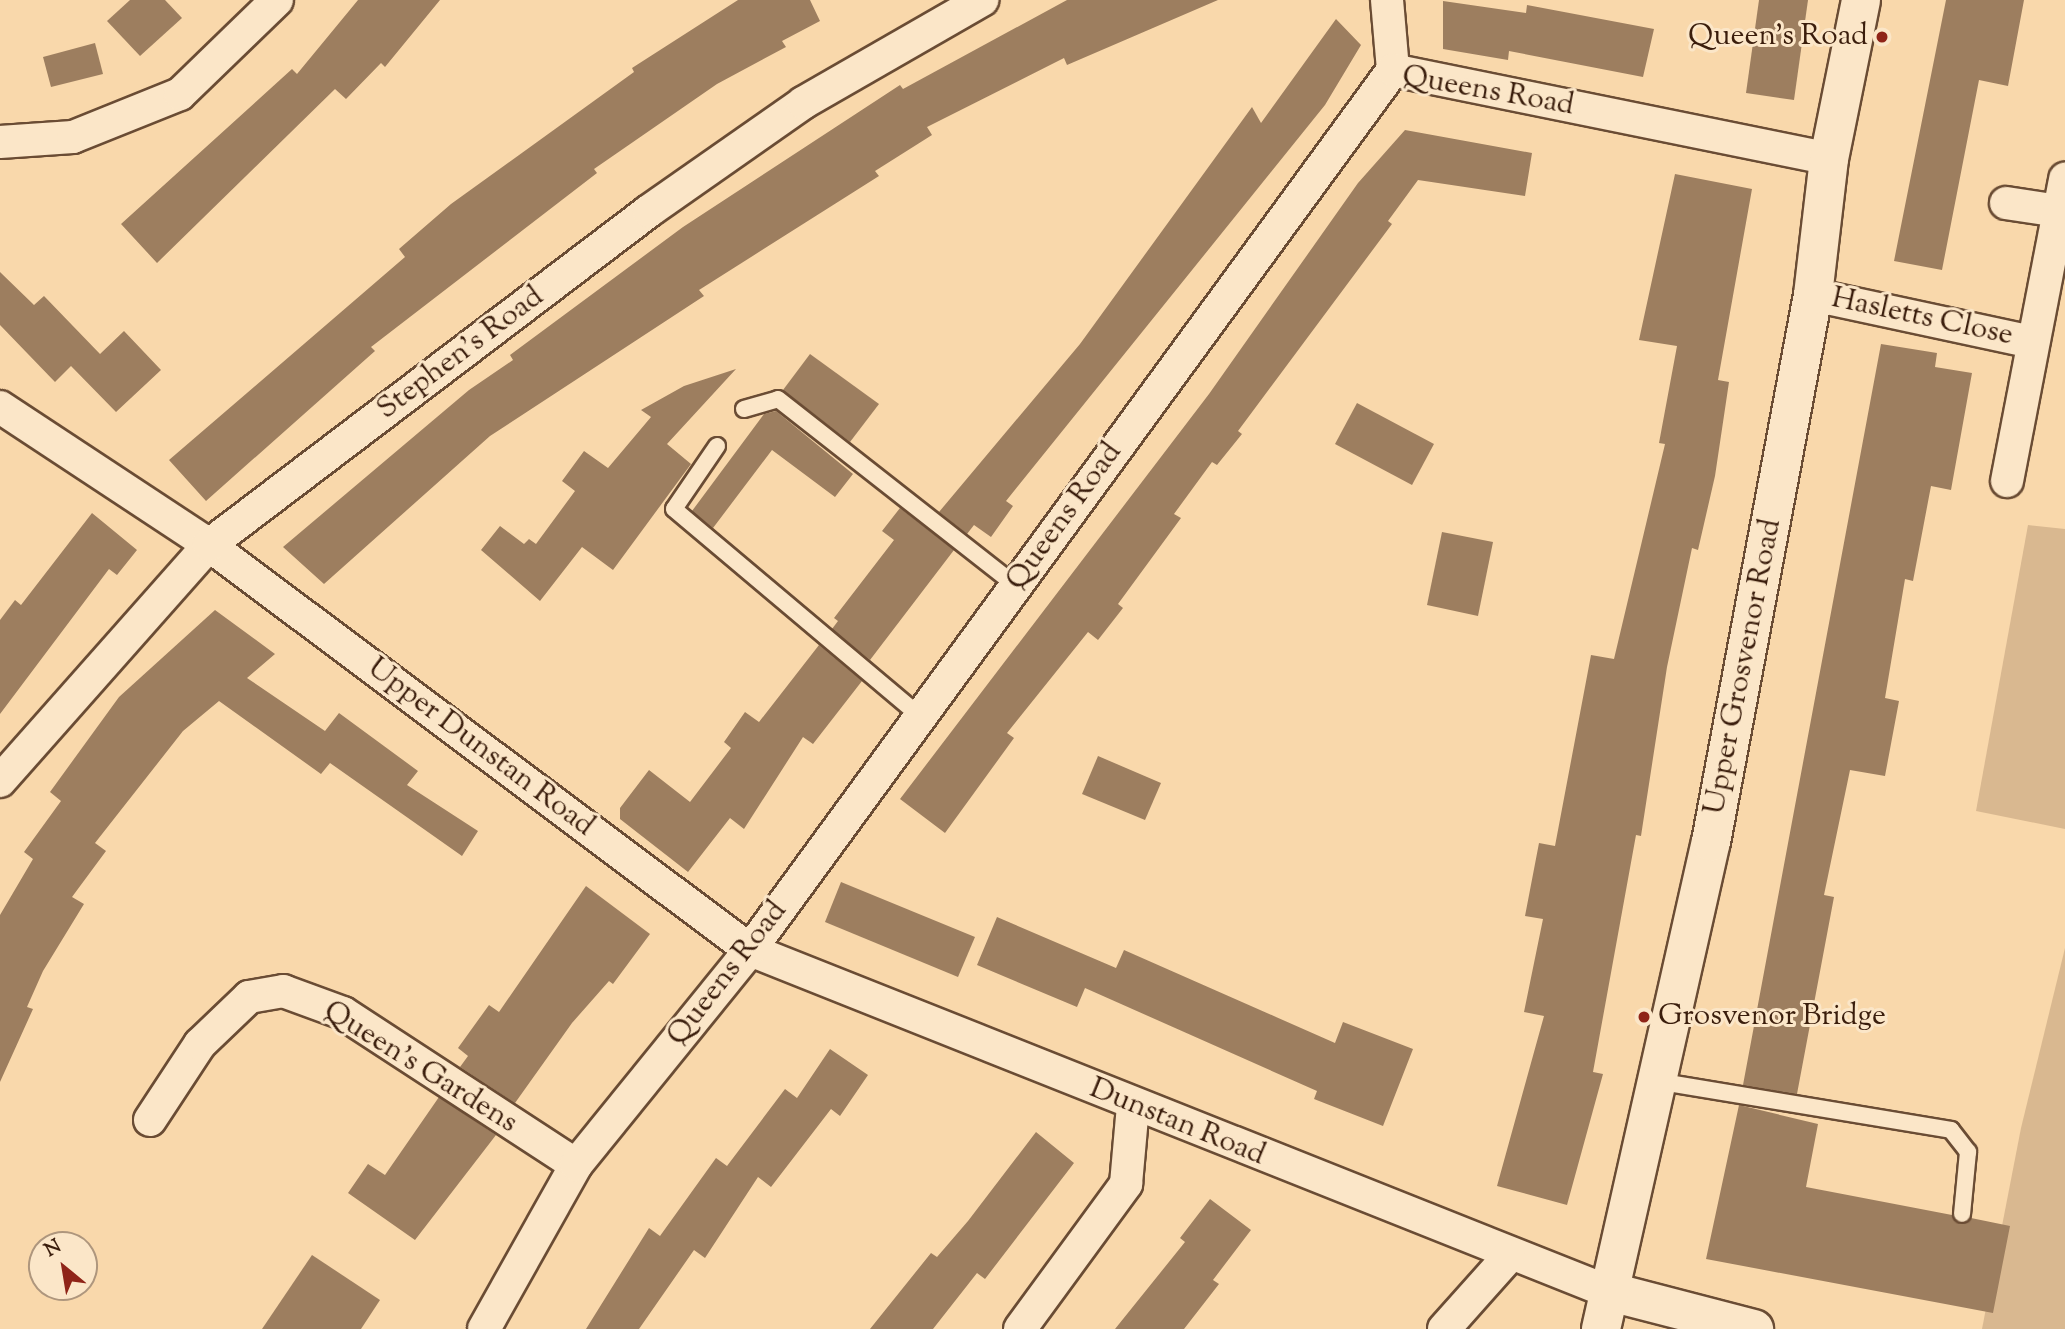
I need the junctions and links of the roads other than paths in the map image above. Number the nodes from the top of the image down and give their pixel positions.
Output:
1 (277, 0) edge
2 (1387, 0) edge
3 (1861, 0) edge
4 (975, 2) edge
5 (1393, 70) junction
6 (0, 142) edge
7 (1829, 159) junction
8 (2065, 179) edge
9 (2006, 203) dead end
10 (2059, 211) junction
11 (1813, 295) junction
12 (2032, 342) junction
13 (0, 407) edge
14 (744, 408) dead end
15 (717, 446) dead end
16 (2007, 481) dead end
17 (209, 545) junction
18 (1016, 585) junction
19 (920, 716) junction
20 (0, 781) edge
21 (750, 950) junction
22 (1656, 1081) junction
23 (1133, 1105) junction
24 (150, 1120) dead end
25 (576, 1165) junction
26 (1962, 1214) dead end
27 (1509, 1256) junction
28 (1606, 1291) junction
29 (484, 1329) edge
30 (1020, 1329) edge
31 (1444, 1329) edge
32 (1601, 1329) edge
33 (1754, 1329) edge

1 - 6 street
2 - 5 street
3 - 7 street, Upper Grosvenor Road
4 - 17 street, Stephen's Road
5 - 7 street, Queens Road
5 - 18 street, Queens Road
7 - 11 street, Upper Grosvenor Road
8 - 10 street, Hasletts Close
9 - 10 street
10 - 12 street, Hasletts Close
11 - 12 street, Hasletts Close
11 - 22 street, Upper Grosvenor Road
12 - 16 street, Hasletts Close
13 - 17 street, Upper Dunstan Road
14 - 18 lane
15 - 19 lane
17 - 20 street, Stephen's Road
17 - 21 street, Upper Dunstan Road
18 - 19 street, Queens Road
19 - 21 street, Queens Road
21 - 23 street, Dunstan Road
21 - 25 street, Queens Road
22 - 26 lane
22 - 28 street, Upper Grosvenor Road
23 - 27 street, Dunstan Road
23 - 30 street
24 - 25 street, Queen's Gardens
25 - 29 street, Queens Road
27 - 28 street, Dunstan Road
27 - 31 street
28 - 32 street, Upper Grosvenor Road
28 - 33 street

